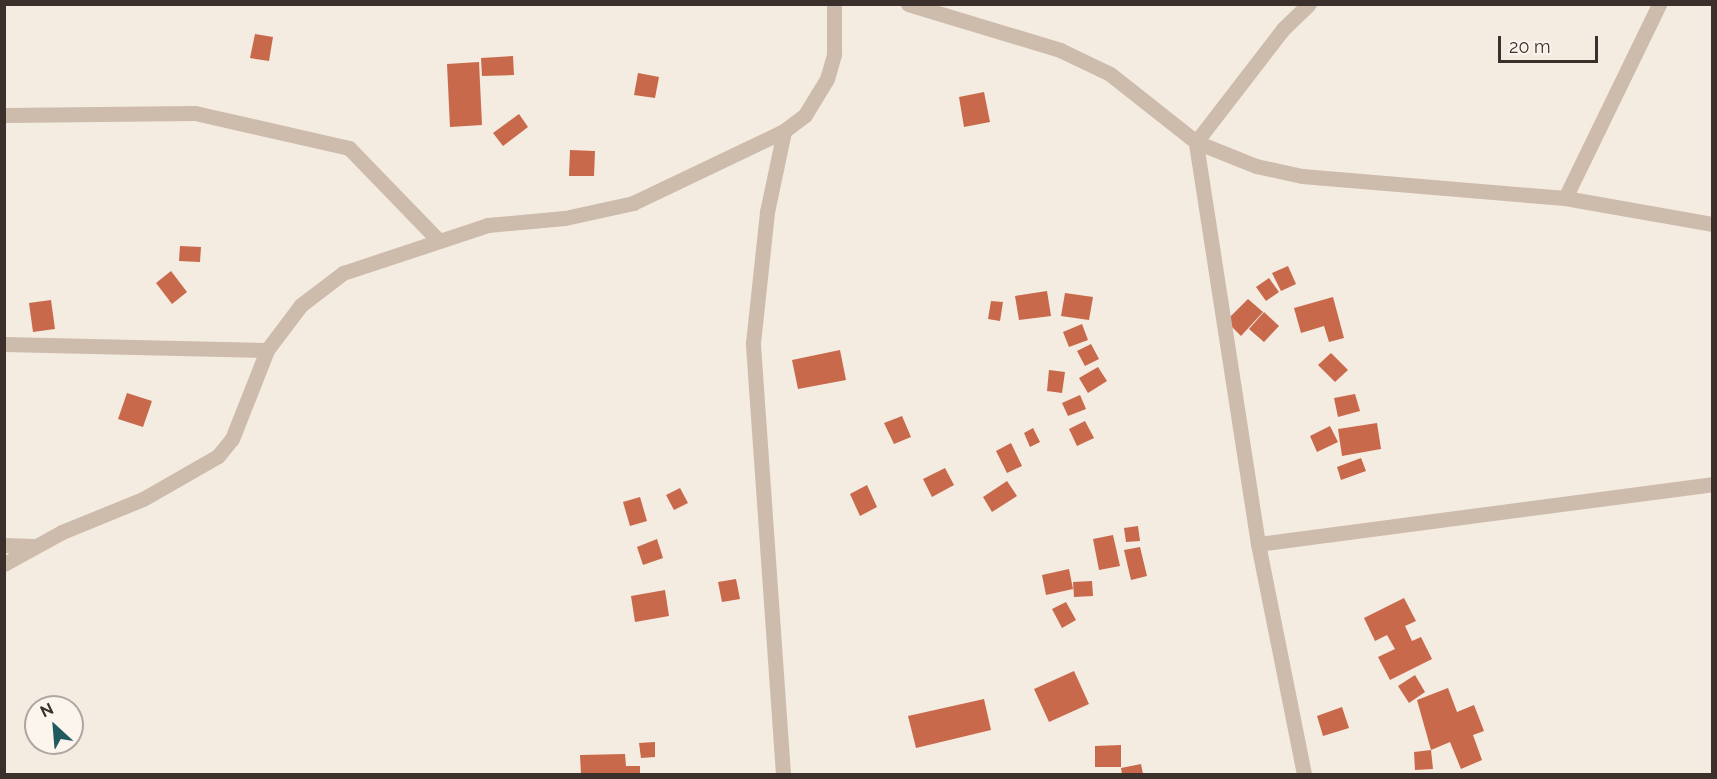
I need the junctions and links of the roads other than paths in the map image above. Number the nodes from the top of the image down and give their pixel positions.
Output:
1 (834, 4) edge
2 (908, 4) edge
3 (1309, 4) edge
4 (1659, 4) edge
5 (4, 115) edge
6 (784, 131) junction
7 (1196, 142) junction
8 (1565, 198) junction
9 (1713, 224) edge
10 (438, 240) junction
11 (4, 344) edge
12 (267, 350) junction
13 (1713, 484) edge
14 (1258, 544) junction
15 (4, 545) edge
16 (36, 546) junction
17 (4, 564) edge
18 (783, 774) edge
19 (1304, 774) edge

1 - 6 street
2 - 7 street
3 - 7 street
4 - 8 street
5 - 10 street
6 - 10 street
6 - 18 street
7 - 8 street
7 - 14 street
8 - 9 street
10 - 12 street
11 - 12 street
12 - 16 street
13 - 14 street
14 - 19 street
15 - 16 street
16 - 17 street

